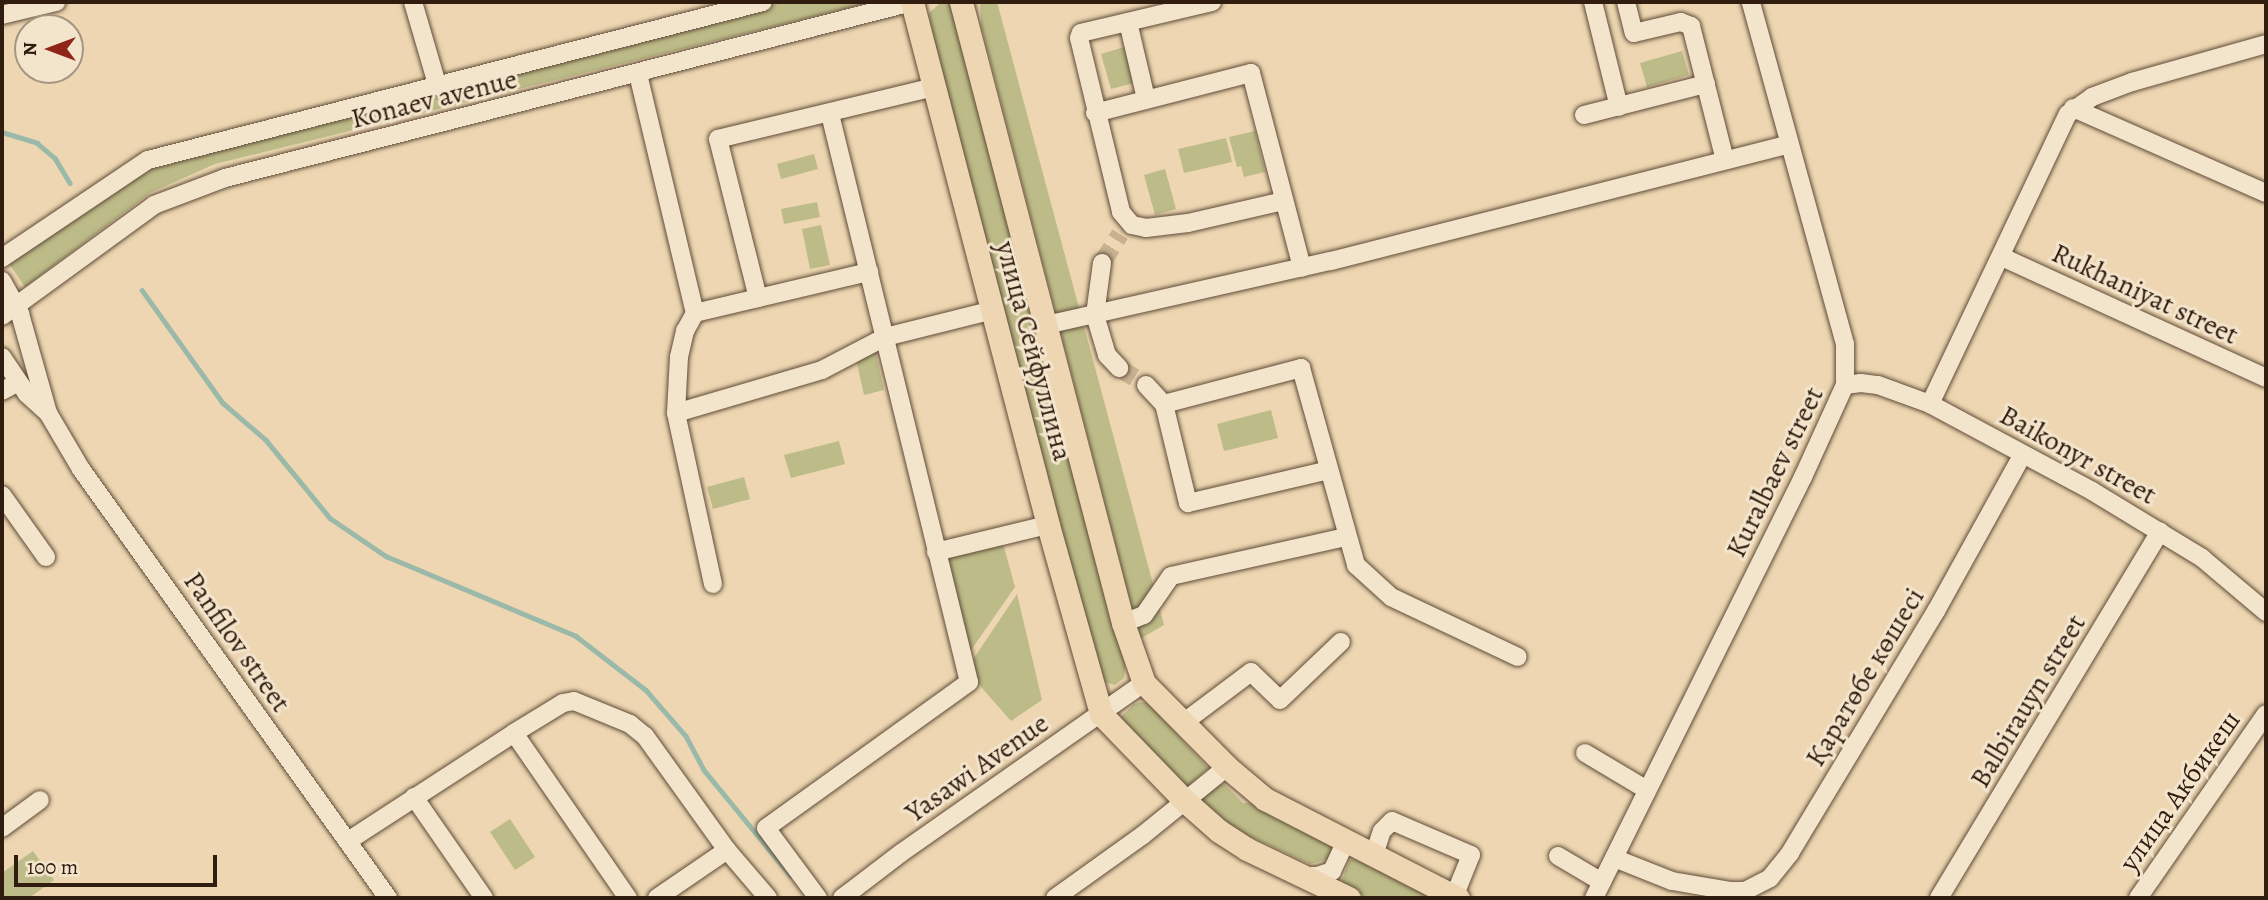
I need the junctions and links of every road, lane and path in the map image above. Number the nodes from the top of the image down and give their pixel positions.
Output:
1 (55, 2) edge
2 (413, 2) edge
3 (912, 2) edge
4 (961, 2) edge
5 (1212, 2) edge
6 (1593, 2) edge
7 (1626, 2) edge
8 (1751, 2) edge
9 (755, 3) edge
10 (2, 15) edge
11 (1128, 22) junction
12 (2266, 44) edge
13 (638, 74) junction
14 (437, 84) junction
15 (1706, 84) junction
16 (935, 88) junction
17 (1146, 99) junction
18 (1619, 107) junction
19 (2074, 108) junction
20 (1095, 113) junction
21 (830, 114) junction
22 (1584, 115) dead end
23 (1789, 144) junction
24 (1725, 159) junction
25 (2266, 194) edge
26 (1283, 201) junction
27 (2002, 257) junction
28 (2, 258) edge
29 (1102, 263) tunnel mouth
30 (1302, 267) junction
31 (869, 272) junction
32 (2, 281) edge
33 (758, 298) junction
34 (8, 310) edge
35 (993, 310) junction
36 (695, 313) junction
37 (1095, 315) junction
38 (1046, 325) junction
39 (885, 337) junction
40 (2, 356) edge
41 (1119, 368) tunnel mouth
42 (2266, 378) edge
43 (18, 382) junction
44 (1146, 385) tunnel mouth
45 (1845, 385) junction
46 (2, 391) edge
47 (1164, 404) junction
48 (1930, 404) junction
49 (48, 413) junction
50 (676, 413) junction
51 (2024, 454) junction
52 (1329, 470) junction
53 (2, 495) edge
54 (1048, 525) junction
55 (2161, 531) junction
56 (1346, 537) junction
57 (936, 552) junction
58 (46, 557) dead end
59 (713, 584) dead end
60 (2266, 612) edge
61 (1123, 624) junction
62 (1340, 642) dead end
63 (1518, 657) dead end
64 (1144, 683) junction
65 (1101, 714) junction
66 (2266, 714) edge
67 (1182, 723) junction
68 (514, 733) junction
69 (1585, 752) dead end
70 (1227, 767) junction
71 (1647, 790) junction
72 (414, 797) junction
73 (40, 800) dead end
74 (1185, 802) junction
75 (2, 828) edge
76 (348, 841) junction
77 (1346, 841) junction
78 (727, 850) junction
79 (1374, 855) junction
80 (1558, 856) dead end
81 (1614, 858) junction
82 (1302, 876) junction
83 (1602, 881) junction
84 (1729, 895) edge
85 (1456, 897) edge
86 (388, 898) edge
87 (484, 898) edge
88 (628, 898) edge
89 (657, 898) edge
90 (768, 898) edge
91 (818, 898) edge
92 (842, 898) edge
93 (1055, 898) edge
94 (1349, 898) edge
95 (1594, 898) edge
96 (1939, 898) edge
97 (2138, 898) edge

1 - 10 street
2 - 14 street
3 - 13 street, Konaev avenue
3 - 16 main road, улица Сейфуллина
4 - 38 main road, улица Сейфуллина
5 - 11 street
6 - 18 street
7 - 15 street
8 - 23 street, Kuralbaev street
9 - 14 street, Konaev avenue
11 - 17 street
11 - 20 street
12 - 19 street
13 - 34 street, Konaev avenue
13 - 36 street
14 - 28 street, Konaev avenue
15 - 18 street
15 - 24 street
16 - 21 street
16 - 35 main road, улица Сейфуллина
17 - 20 street
17 - 26 street
18 - 22 street
19 - 25 street
19 - 27 street
20 - 26 street
21 - 31 street
21 - 33 street
23 - 24 street
23 - 45 street, Kuralbaev street
24 - 30 street
26 - 30 street
27 - 42 street, Rukhaniyat street
27 - 48 street
29 - 37 street
30 - 37 street
31 - 33 street
31 - 39 street
32 - 34 street, Panfilov street
33 - 36 street
34 - 49 street, Panfilov street
35 - 39 street
35 - 54 main road, улица Сейфуллина
36 - 50 street
37 - 38 street
37 - 41 street
38 - 61 main road, улица Сейфуллина
39 - 50 street
39 - 57 street
40 - 43 street, Panfilov street
43 - 46 street
43 - 49 street, Panfilov street
44 - 47 street
45 - 48 street, Baikonyr street
45 - 71 street, Kuralbaev street
47 - 52 street
47 - 52 street
48 - 51 street, Baikonyr street
49 - 76 street, Panfilov street
50 - 59 street
51 - 55 street, Baikonyr street
51 - 84 street, Қаратөбе көшесі
52 - 56 street
53 - 58 street
54 - 57 street
54 - 65 main road, улица Сейфуллина
55 - 60 street, Baikonyr street
55 - 96 street, Balbirauyn street
56 - 61 street
56 - 63 street
57 - 91 street
61 - 64 main road, улица Сейфуллина
62 - 67 street
64 - 65 street, Yasawi Avenue
64 - 67 main road
65 - 74 main road
65 - 92 street, Yasawi Avenue
66 - 97 street, улица Акбикеш
67 - 70 main road
68 - 72 street
68 - 78 street
68 - 88 street
69 - 71 street
70 - 74 street
70 - 77 main road
71 - 81 street, Kuralbaev street
72 - 76 street
72 - 87 street
73 - 75 street
74 - 82 main road
74 - 93 street
76 - 86 street, Panfilov street
77 - 79 main road
77 - 82 street
78 - 89 street
78 - 90 street
79 - 85 main road
79 - 85 street
80 - 83 street
81 - 83 street, Kuralbaev street
81 - 84 street
82 - 94 main road
83 - 95 street, Kuralbaev street

